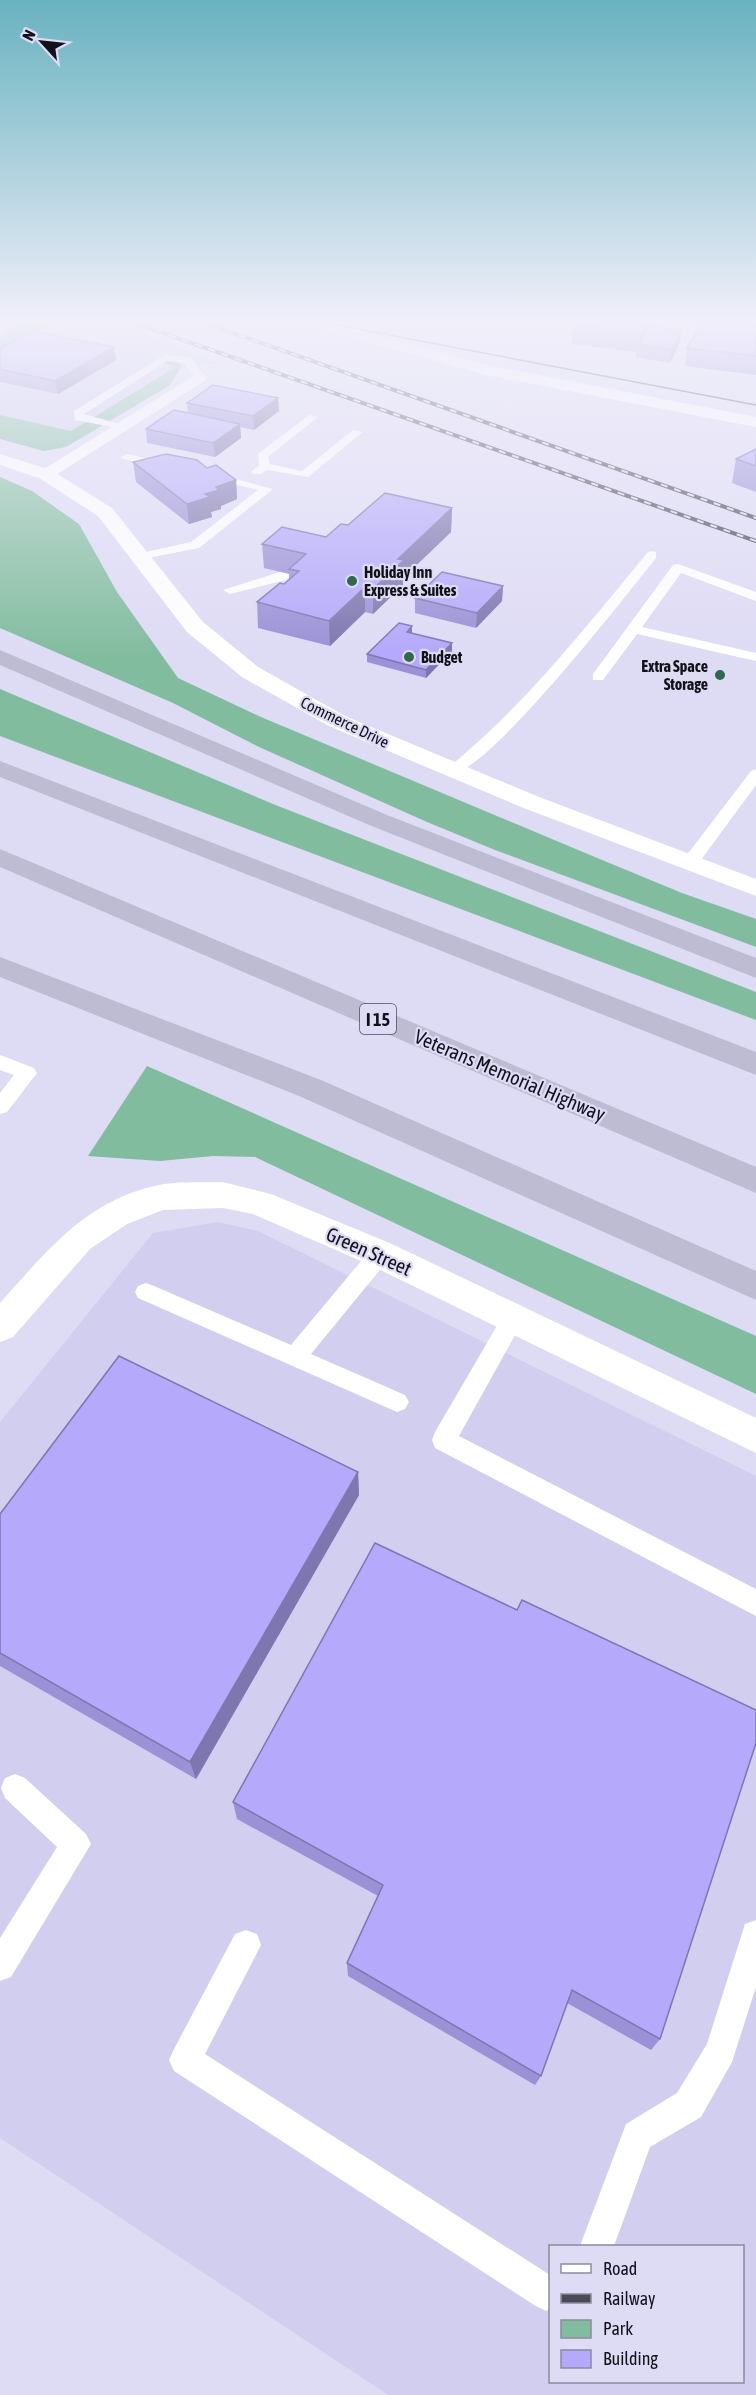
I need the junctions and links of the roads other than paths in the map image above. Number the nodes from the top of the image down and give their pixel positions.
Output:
1 (110, 433) edge
2 (293, 433) edge
3 (356, 433) edge
4 (127, 457) dead end
5 (0, 459) edge
6 (265, 466) junction
7 (45, 474) junction
8 (243, 483) junction
9 (652, 555) dead end
10 (141, 557) junction
11 (286, 574) edge
12 (230, 590) dead end
13 (756, 597) edge
14 (634, 628) junction
15 (0, 657) edge
16 (756, 657) edge
17 (598, 677) dead end
18 (0, 768) edge
19 (454, 770) junction
20 (756, 774) edge
21 (0, 857) edge
22 (689, 864) junction
23 (756, 888) edge
24 (0, 966) edge
25 (756, 969) edge
26 (0, 1062) edge
27 (756, 1064) edge
28 (0, 1107) edge
29 (756, 1180) edge
30 (380, 1254) junction
31 (756, 1286) edge
32 (146, 1292) dead end
33 (513, 1319) junction
34 (0, 1327) edge
35 (295, 1357) junction
36 (397, 1402) dead end
37 (756, 1436) edge
38 (756, 1604) edge
39 (15, 1788) dead end
40 (756, 1935) edge
41 (246, 1945) dead end
42 (0, 1966) edge
43 (598, 2245) edge
44 (549, 2292) edge

1 - 7 street
2 - 6 lane
3 - 6 lane
4 - 8 lane
5 - 7 street, Commerce Drive
6 - 8 lane
7 - 10 street, Commerce Drive
8 - 10 lane
9 - 19 lane
10 - 19 street, Commerce Drive
11 - 12 lane
13 - 14 lane
14 - 16 lane
14 - 17 lane
15 - 25 highway
18 - 27 highway
19 - 22 street, Commerce Drive
20 - 22 lane
21 - 29 highway, Veterans Memorial Highway / I 15
22 - 23 street, Commerce Drive
24 - 31 highway
26 - 28 lane
30 - 33 street, Green Street
30 - 34 street, Green Street
30 - 35 lane
32 - 35 lane
33 - 37 street, Green Street
33 - 38 lane
35 - 36 lane
39 - 42 lane
40 - 43 lane
41 - 44 lane

